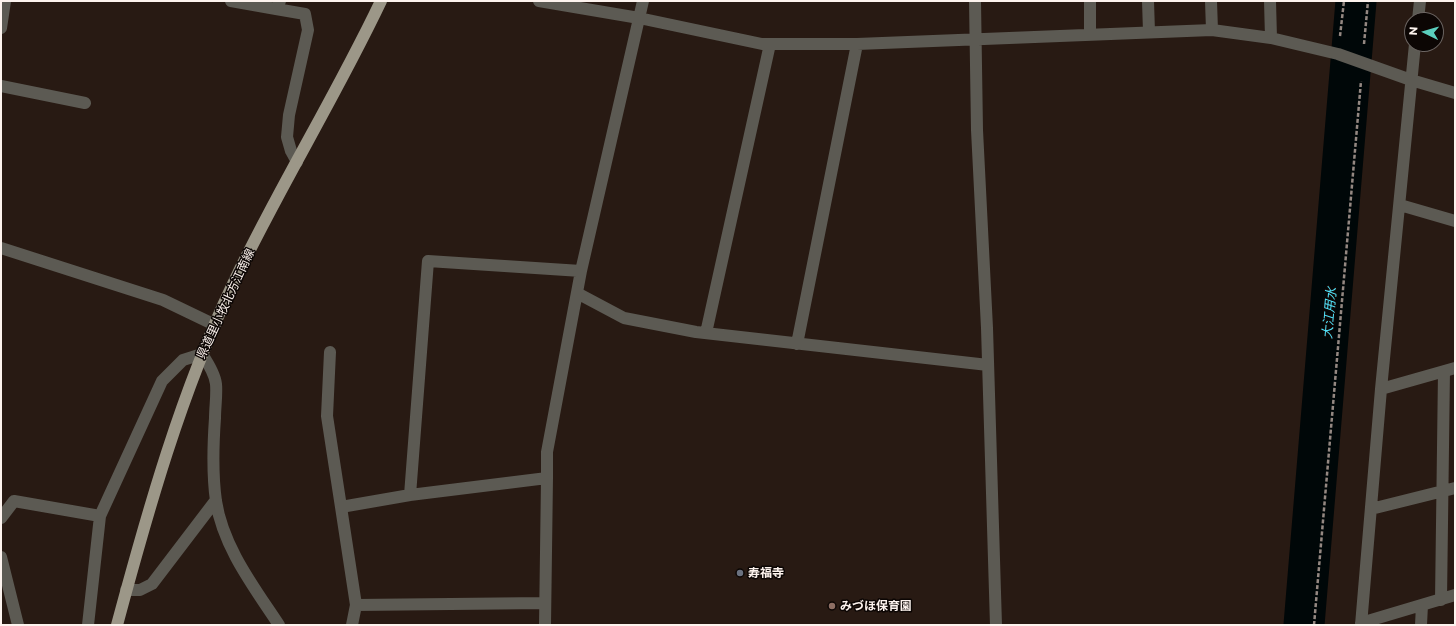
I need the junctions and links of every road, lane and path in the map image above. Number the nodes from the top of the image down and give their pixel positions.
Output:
1 (5, 1) edge
2 (231, 1) edge
3 (381, 1) edge
4 (539, 1) edge
5 (643, 1) edge
6 (975, 1) edge
7 (1090, 1) edge
8 (1148, 1) edge
9 (1211, 1) edge
10 (1270, 1) edge
11 (1344, 1) edge
12 (1368, 1) edge
13 (1420, 1) edge
14 (278, 5) edge
15 (1419, 12) edge
16 (639, 18) junction
17 (1, 28) edge
18 (1212, 30) junction
19 (1149, 32) junction
20 (1090, 35) junction
21 (1271, 38) junction
22 (976, 39) junction
23 (770, 44) junction
24 (857, 44) junction
25 (1414, 52) edge
26 (1339, 54) junction
27 (1362, 62) junction
28 (1411, 80) junction
29 (1, 86) edge
30 (1455, 93) edge
31 (85, 103) dead end
32 (297, 162) junction
33 (1400, 205) junction
34 (1455, 221) edge
35 (1, 248) edge
36 (582, 271) junction
37 (577, 293) junction
38 (215, 324) junction
39 (706, 334) junction
40 (797, 344) junction
41 (330, 352) dead end
42 (202, 354) junction
43 (988, 365) junction
44 (1449, 370) edge
45 (1381, 389) junction
46 (547, 478) junction
47 (1455, 488) edge
48 (1442, 491) junction
49 (410, 495) junction
50 (216, 500) junction
51 (341, 507) junction
52 (1371, 509) junction
53 (100, 516) junction
54 (1, 518) edge
55 (1, 557) edge
56 (126, 590) junction
57 (1455, 595) edge
58 (1441, 600) junction
59 (545, 603) junction
60 (356, 605) junction
61 (1422, 605) junction
62 (1361, 624) edge
63 (18, 625) edge
64 (88, 625) edge
65 (117, 625) edge
66 (279, 625) edge
67 (352, 625) edge
68 (545, 625) edge
69 (996, 625) edge
70 (1314, 625) edge
71 (1421, 625) edge

1 - 17 street
2 - 14 street
3 - 32 main road, 県道里小牧北方江南線
4 - 16 street
5 - 16 street
6 - 22 street
7 - 20 street
8 - 19 street
9 - 18 street
10 - 21 street
11 - 26 path
12 - 27 path
13 - 15 street
14 - 32 street
16 - 23 street
16 - 36 street
18 - 19 street
18 - 21 street
19 - 20 street
20 - 22 street
21 - 26 street
22 - 24 street
22 - 43 street
23 - 24 street
23 - 39 street
24 - 40 street
25 - 28 street
26 - 27 street
27 - 28 street
27 - 70 path
28 - 30 street
28 - 33 street
29 - 31 street
32 - 38 main road, 県道里小牧北方江南線
33 - 34 street
33 - 45 street
35 - 38 street
36 - 37 street
36 - 49 street
37 - 39 street
37 - 46 street
38 - 42 main road, 県道里小牧北方江南線
39 - 40 street
40 - 43 street
41 - 51 street
42 - 50 street
42 - 53 street
42 - 56 main road, 県道里小牧北方江南線
43 - 69 street
44 - 45 street
44 - 48 street
45 - 52 street
46 - 49 street
46 - 59 street
47 - 48 street
48 - 52 street
48 - 58 street
49 - 51 street
50 - 56 street
50 - 66 street
51 - 60 street
52 - 62 street
53 - 54 street
53 - 64 street
55 - 63 street
56 - 65 main road, 県道里小牧北方江南線
57 - 58 street
58 - 61 street
59 - 60 street
59 - 68 street
60 - 67 street
61 - 62 street
61 - 71 street

